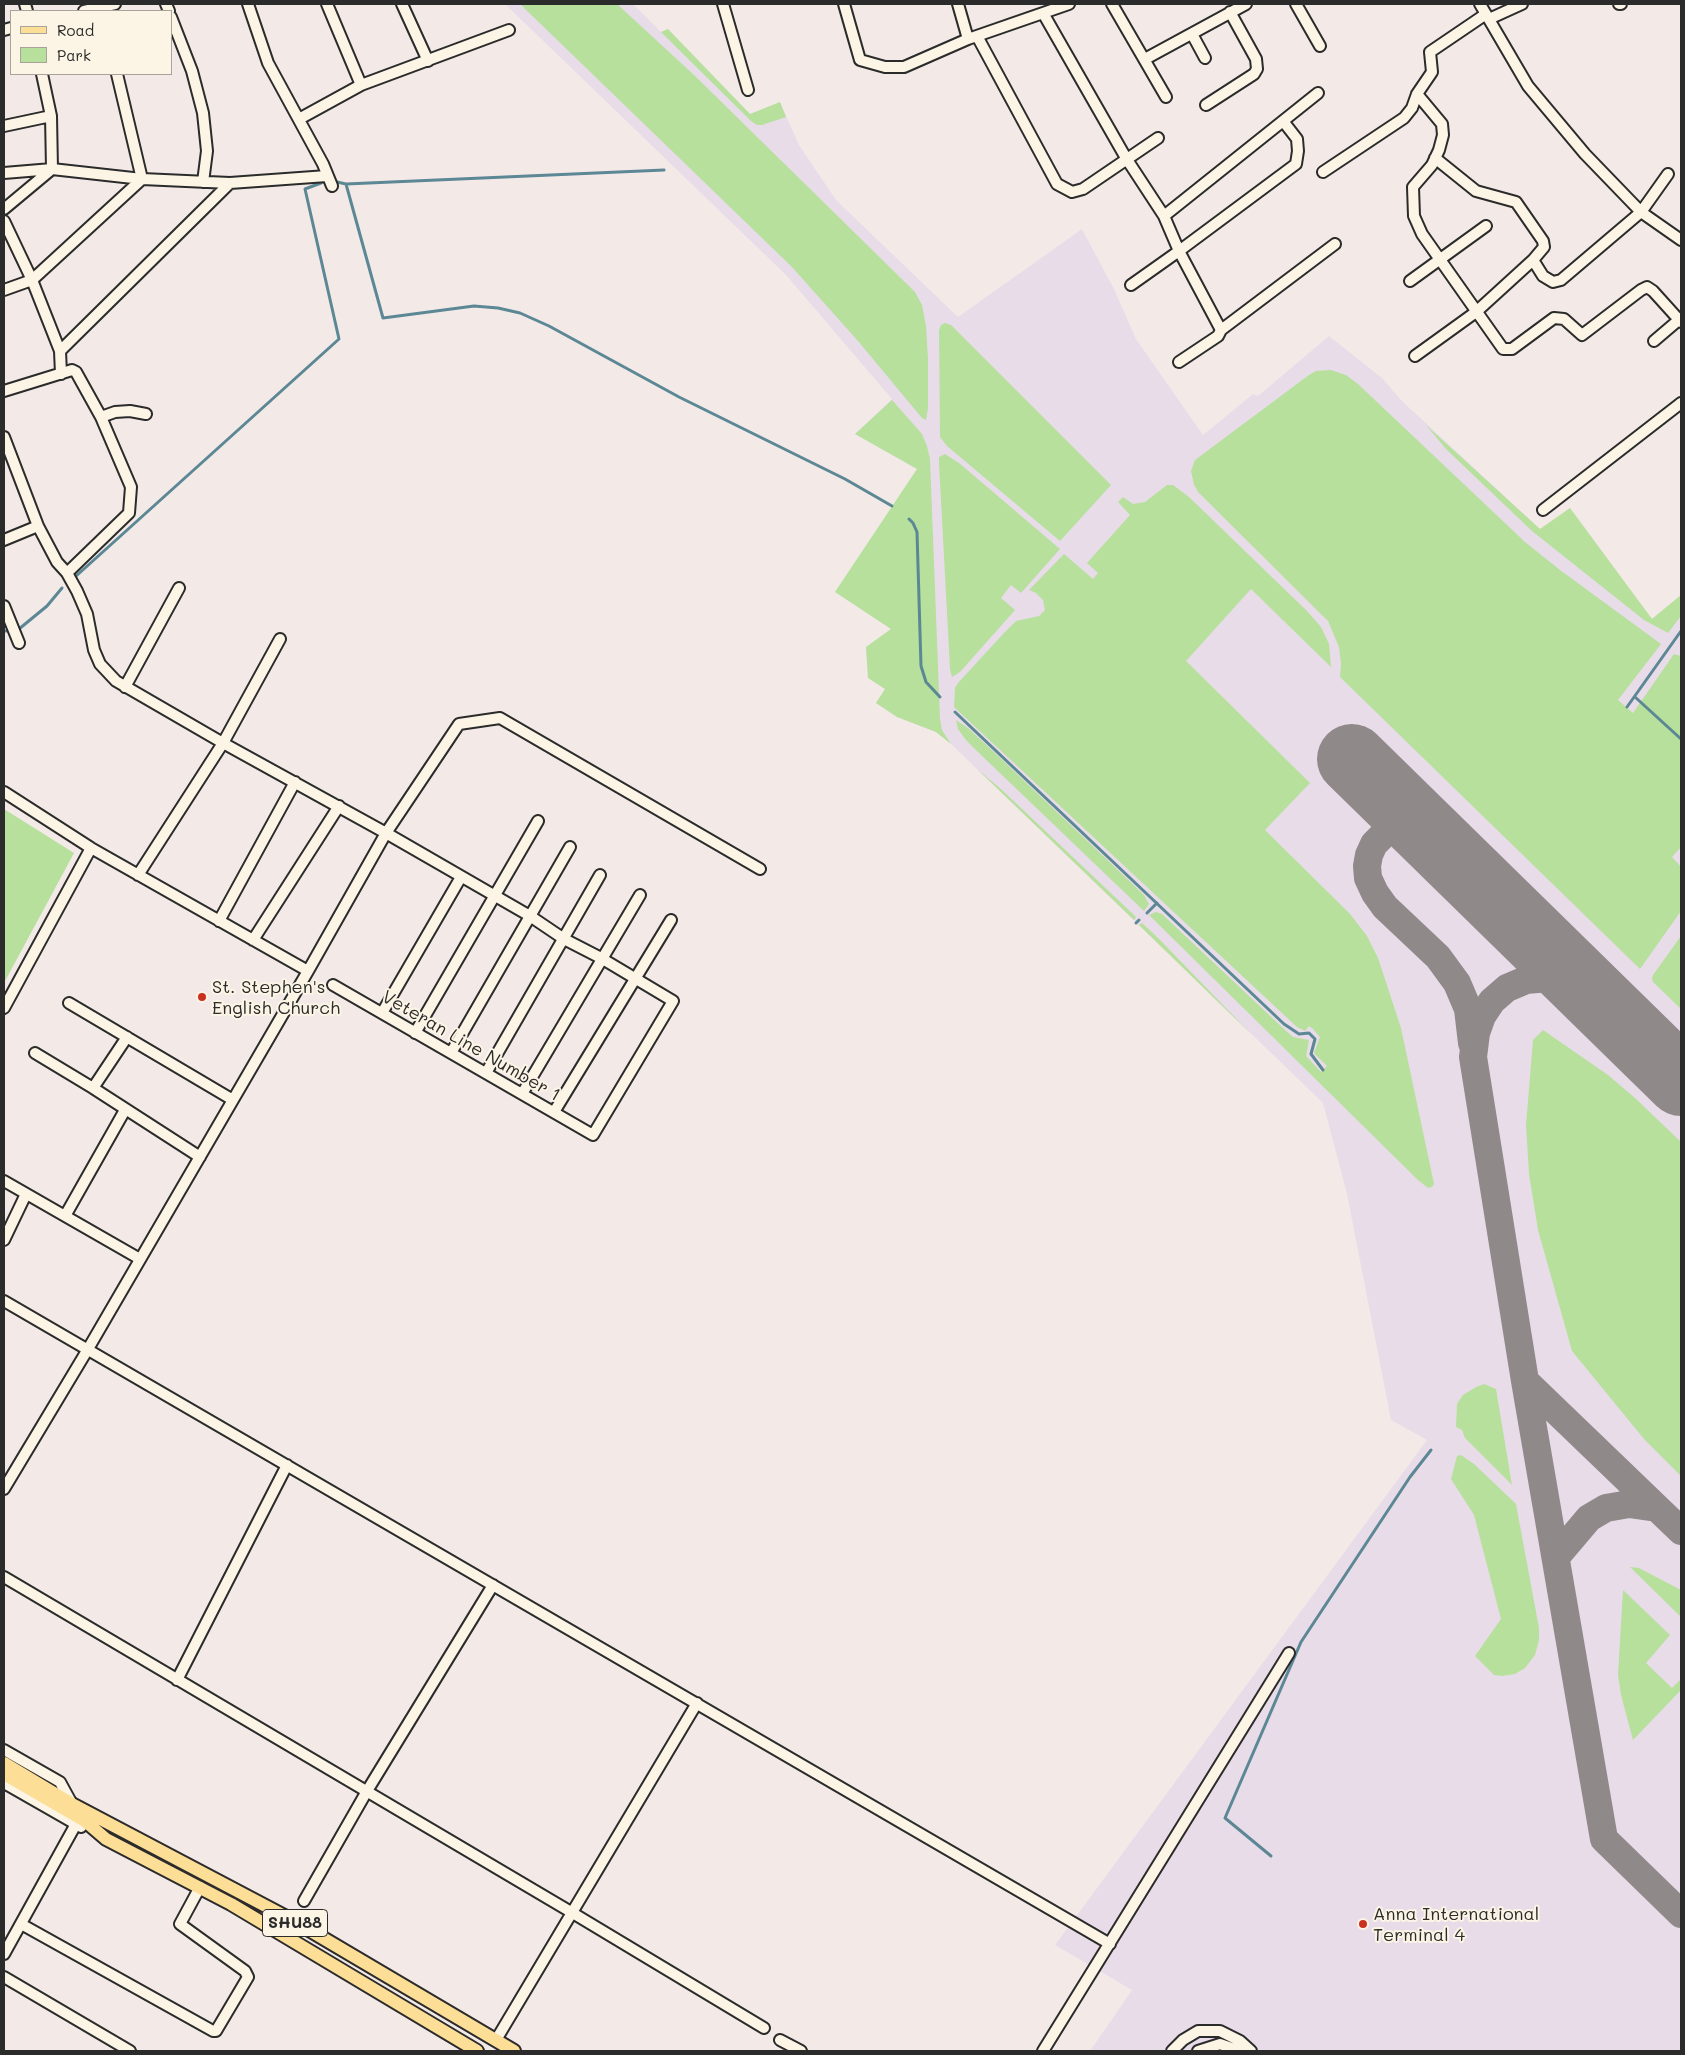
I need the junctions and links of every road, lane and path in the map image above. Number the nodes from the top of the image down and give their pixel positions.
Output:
1 (115, 4) edge
2 (248, 4) edge
3 (327, 4) edge
4 (402, 4) edge
5 (723, 4) edge
6 (844, 4) edge
7 (958, 4) edge
8 (1069, 4) edge
9 (1112, 4) edge
10 (1246, 4) edge
11 (1296, 4) edge
12 (1480, 4) edge
13 (1522, 4) edge
14 (101, 7) edge
15 (88, 10) edge
16 (1230, 12) junction
17 (1043, 13) junction
18 (1487, 16) junction
19 (172, 20) edge
20 (509, 30) dead end
21 (1192, 34) junction
22 (973, 37) junction
23 (1320, 46) dead end
24 (1204, 58) dead end
25 (1145, 59) junction
26 (428, 60) junction
27 (42, 75) edge
28 (117, 75) edge
29 (361, 85) junction
30 (748, 90) dead end
31 (1318, 93) dead end
32 (1417, 94) junction
33 (1166, 97) dead end
34 (1206, 105) dead end
35 (51, 116) junction
36 (299, 119) junction
37 (1283, 120) junction
38 (4, 126) edge
39 (1158, 138) dead end
40 (1126, 158) junction
41 (1435, 158) junction
42 (52, 169) junction
43 (1323, 172) dead end
44 (4, 173) edge
45 (1668, 174) dead end
46 (327, 176) junction
47 (142, 178) junction
48 (203, 182) junction
49 (230, 184) junction
50 (332, 186) dead end
51 (4, 207) edge
52 (1641, 212) junction
53 (1164, 216) junction
54 (4, 221) edge
55 (1486, 226) dead end
56 (1681, 240) edge
57 (1335, 244) dead end
58 (1179, 251) junction
59 (1440, 259) junction
60 (1533, 260) junction
61 (32, 280) junction
62 (1410, 280) dead end
63 (1131, 285) dead end
64 (4, 290) edge
65 (1476, 312) junction
66 (1681, 320) edge
67 (1221, 330) junction
68 (1654, 341) dead end
69 (60, 352) junction
70 (1415, 356) dead end
71 (1179, 362) dead end
72 (61, 374) junction
73 (4, 391) edge
74 (1681, 403) edge
75 (146, 414) dead end
76 (101, 417) junction
77 (4, 437) edge
78 (1543, 510) dead end
79 (38, 526) junction
80 (4, 540) edge
81 (67, 573) junction
82 (178, 588) dead end
83 (4, 606) edge
84 (280, 639) dead end
85 (18, 643) dead end
86 (125, 687) junction
87 (223, 743) junction
88 (295, 782) junction
89 (4, 792) edge
90 (339, 806) junction
91 (538, 821) dead end
92 (386, 833) junction
93 (570, 847) dead end
94 (92, 848) junction
95 (760, 869) dead end
96 (138, 875) junction
97 (600, 875) dead end
98 (461, 877) junction
99 (640, 895) dead end
100 (495, 896) junction
101 (530, 916) junction
102 (671, 920) dead end
103 (219, 921) junction
104 (564, 939) junction
105 (254, 940) junction
106 (601, 958) junction
107 (308, 971) junction
108 (636, 979) junction
109 (333, 985) dead end
110 (69, 1003) dead end
111 (4, 1008) edge
112 (382, 1013) junction
113 (415, 1032) junction
114 (127, 1038) junction
115 (451, 1053) junction
116 (36, 1054) dead end
117 (486, 1073) junction
118 (93, 1088) junction
119 (522, 1094) junction
120 (233, 1100) junction
121 (125, 1110) junction
122 (554, 1112) junction
123 (200, 1157) junction
124 (4, 1181) edge
125 (26, 1194) junction
126 (65, 1216) junction
127 (4, 1240) edge
128 (140, 1259) junction
129 (4, 1301) edge
130 (88, 1349) junction
131 (287, 1465) junction
132 (4, 1489) edge
133 (4, 1577) edge
134 (492, 1584) junction
135 (1289, 1653) dead end
136 (177, 1680) junction
137 (697, 1703) junction
138 (4, 1750) edge
139 (4, 1763) edge
140 (4, 1774) edge
141 (4, 1783) edge
142 (366, 1791) junction
143 (49, 1795) junction
144 (72, 1804) junction
145 (76, 1824) junction
146 (106, 1839) junction
147 (200, 1887) junction
148 (304, 1901) dead end
149 (571, 1912) junction
150 (21, 1924) junction
151 (1110, 1944) junction
152 (4, 1954) edge
153 (4, 1977) edge
154 (764, 2028) dead end
155 (496, 2040) junction
156 (780, 2040) dead end
157 (130, 2051) edge
158 (477, 2051) edge
159 (514, 2051) edge
160 (801, 2051) edge
161 (1043, 2051) edge
162 (1172, 2051) edge
163 (1198, 2051) edge
164 (1240, 2051) edge
165 (1251, 2051) edge

1 - 14 street
2 - 36 street
3 - 29 street
4 - 26 street
5 - 30 street
6 - 22 street
7 - 22 street
8 - 17 street
9 - 25 street
10 - 16 street
11 - 23 street
12 - 18 street
13 - 18 street
14 - 15 street
16 - 21 street
16 - 34 street
17 - 22 street
17 - 40 street
18 - 32 street
18 - 52 street
19 - 48 street
20 - 26 street
21 - 24 street
21 - 25 street
22 - 40 street
25 - 33 street
26 - 29 street
27 - 35 street
28 - 47 street
29 - 36 street
31 - 37 street
32 - 41 street
32 - 43 street
35 - 38 street
35 - 42 street
36 - 46 street
37 - 53 street
37 - 58 street
39 - 40 street
40 - 53 street
41 - 59 street
41 - 60 street
42 - 44 street
42 - 47 street
42 - 51 street
45 - 52 street
46 - 49 street
46 - 50 street
47 - 48 street
47 - 61 street
48 - 49 street
49 - 69 street
52 - 56 street
52 - 60 street
53 - 58 street
54 - 61 street
55 - 59 street
57 - 67 street
58 - 63 street
58 - 67 street
59 - 62 street
59 - 65 street
60 - 65 street
61 - 64 street
61 - 69 street
65 - 66 street
65 - 70 street
66 - 68 street
67 - 71 street
69 - 72 street
72 - 73 street
72 - 76 street
74 - 78 street
75 - 76 street
76 - 81 street
77 - 79 street
79 - 80 street
79 - 81 street
81 - 86 street
82 - 86 street
83 - 85 street
84 - 87 street
86 - 87 street
87 - 88 street
87 - 96 street
88 - 90 street
88 - 103 street
89 - 94 street
90 - 92 street
90 - 105 street
91 - 100 street
92 - 95 street
92 - 98 street
92 - 107 street
93 - 101 street
94 - 96 street
94 - 111 street
96 - 103 street
97 - 104 street
98 - 100 street
98 - 112 street
99 - 106 street
100 - 101 street
100 - 113 street
101 - 104 street
101 - 115 street
102 - 108 street
103 - 105 street
104 - 106 street
104 - 117 street
105 - 107 street
106 - 108 street
106 - 119 street
107 - 120 street
108 - 122 street
108 - 122 street, Veteran Line Number 1
109 - 112 street, Veteran Line Number 1
110 - 114 street
112 - 113 street, Veteran Line Number 1
113 - 115 street, Veteran Line Number 1
114 - 118 street
114 - 120 street
115 - 117 street, Veteran Line Number 1
116 - 118 street
117 - 119 street, Veteran Line Number 1
118 - 121 street
119 - 122 street, Veteran Line Number 1
120 - 123 street
121 - 123 street
121 - 126 street
123 - 128 street
124 - 125 street
125 - 126 street
125 - 127 street
126 - 128 street
128 - 130 street
129 - 130 street
130 - 131 street
130 - 132 street
131 - 134 street
131 - 136 street
133 - 136 street
134 - 137 street
134 - 142 street
135 - 151 street
136 - 142 street
137 - 149 street
137 - 151 street
138 - 144 street
139 - 143 main road, SHU88
140 - 143 main road, SHU88
141 - 145 street
142 - 148 street
142 - 149 street
143 - 144 main road, SHU88
143 - 146 main road, SHU88
144 - 155 main road, SHU88
145 - 146 street
145 - 150 street
146 - 147 main road, SHU88
147 - 150 street
147 - 158 main road, SHU88
149 - 154 street
149 - 155 street
150 - 152 street
151 - 161 street
153 - 157 street
155 - 159 main road, SHU88
156 - 160 street
162 - 165 street
163 - 164 street

